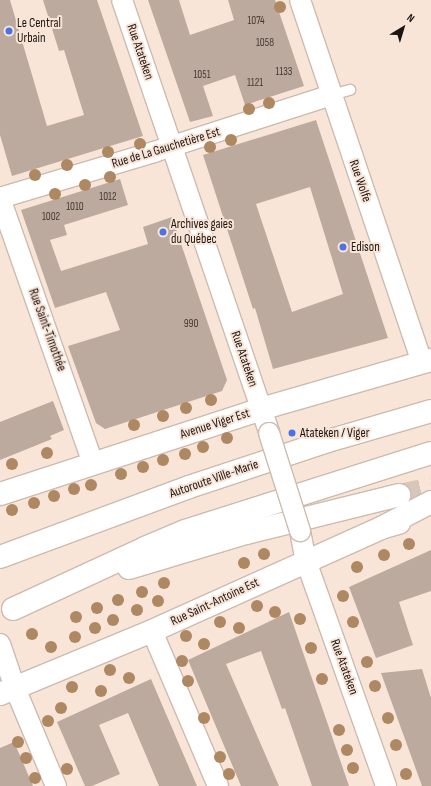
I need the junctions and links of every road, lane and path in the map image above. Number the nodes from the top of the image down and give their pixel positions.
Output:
1 (122, 0) edge
2 (300, 0) edge
3 (341, 92) junction
4 (173, 146) junction
5 (0, 198) edge
6 (426, 361) edge
7 (260, 409) junction
8 (431, 411) edge
9 (431, 453) edge
10 (93, 462) junction
11 (0, 494) edge
12 (399, 496) tunnel mouth
13 (431, 502) edge
14 (431, 514) edge
15 (381, 528) junction
16 (0, 557) edge
17 (306, 560) junction
18 (57, 590) junction
19 (12, 609) dead end
20 (152, 631) junction
21 (0, 644) edge
22 (8, 691) edge
23 (56, 786) edge
24 (218, 786) edge
25 (386, 786) edge

1 - 4 street, Rue Atateken
2 - 3 street, Rue Wolfe
3 - 4 street, Rue de La Gauchetière Est
3 - 6 street, Rue Wolfe
4 - 5 street, Rue de La Gauchetière Est
4 - 7 street, Rue Atateken
5 - 10 street, Rue Saint-Timothée
6 - 7 main road, Avenue Viger Est
7 - 10 main road, Avenue Viger Est
7 - 17 street, Rue Atateken, bridge
8 - 16 main road, Autoroute Ville-Marie
9 - 18 main road
10 - 11 main road, Avenue Viger Est
12 - 18 main road
13 - 15 main road
14 - 15 main road, Rue Saint-Antoine Est
15 - 17 main road, Rue Saint-Antoine Est
17 - 20 main road, Rue Saint-Antoine Est
17 - 25 street, Rue Atateken
18 - 19 main road
20 - 22 main road, Rue Saint-Antoine Est
20 - 24 street
21 - 22 street
22 - 23 street

